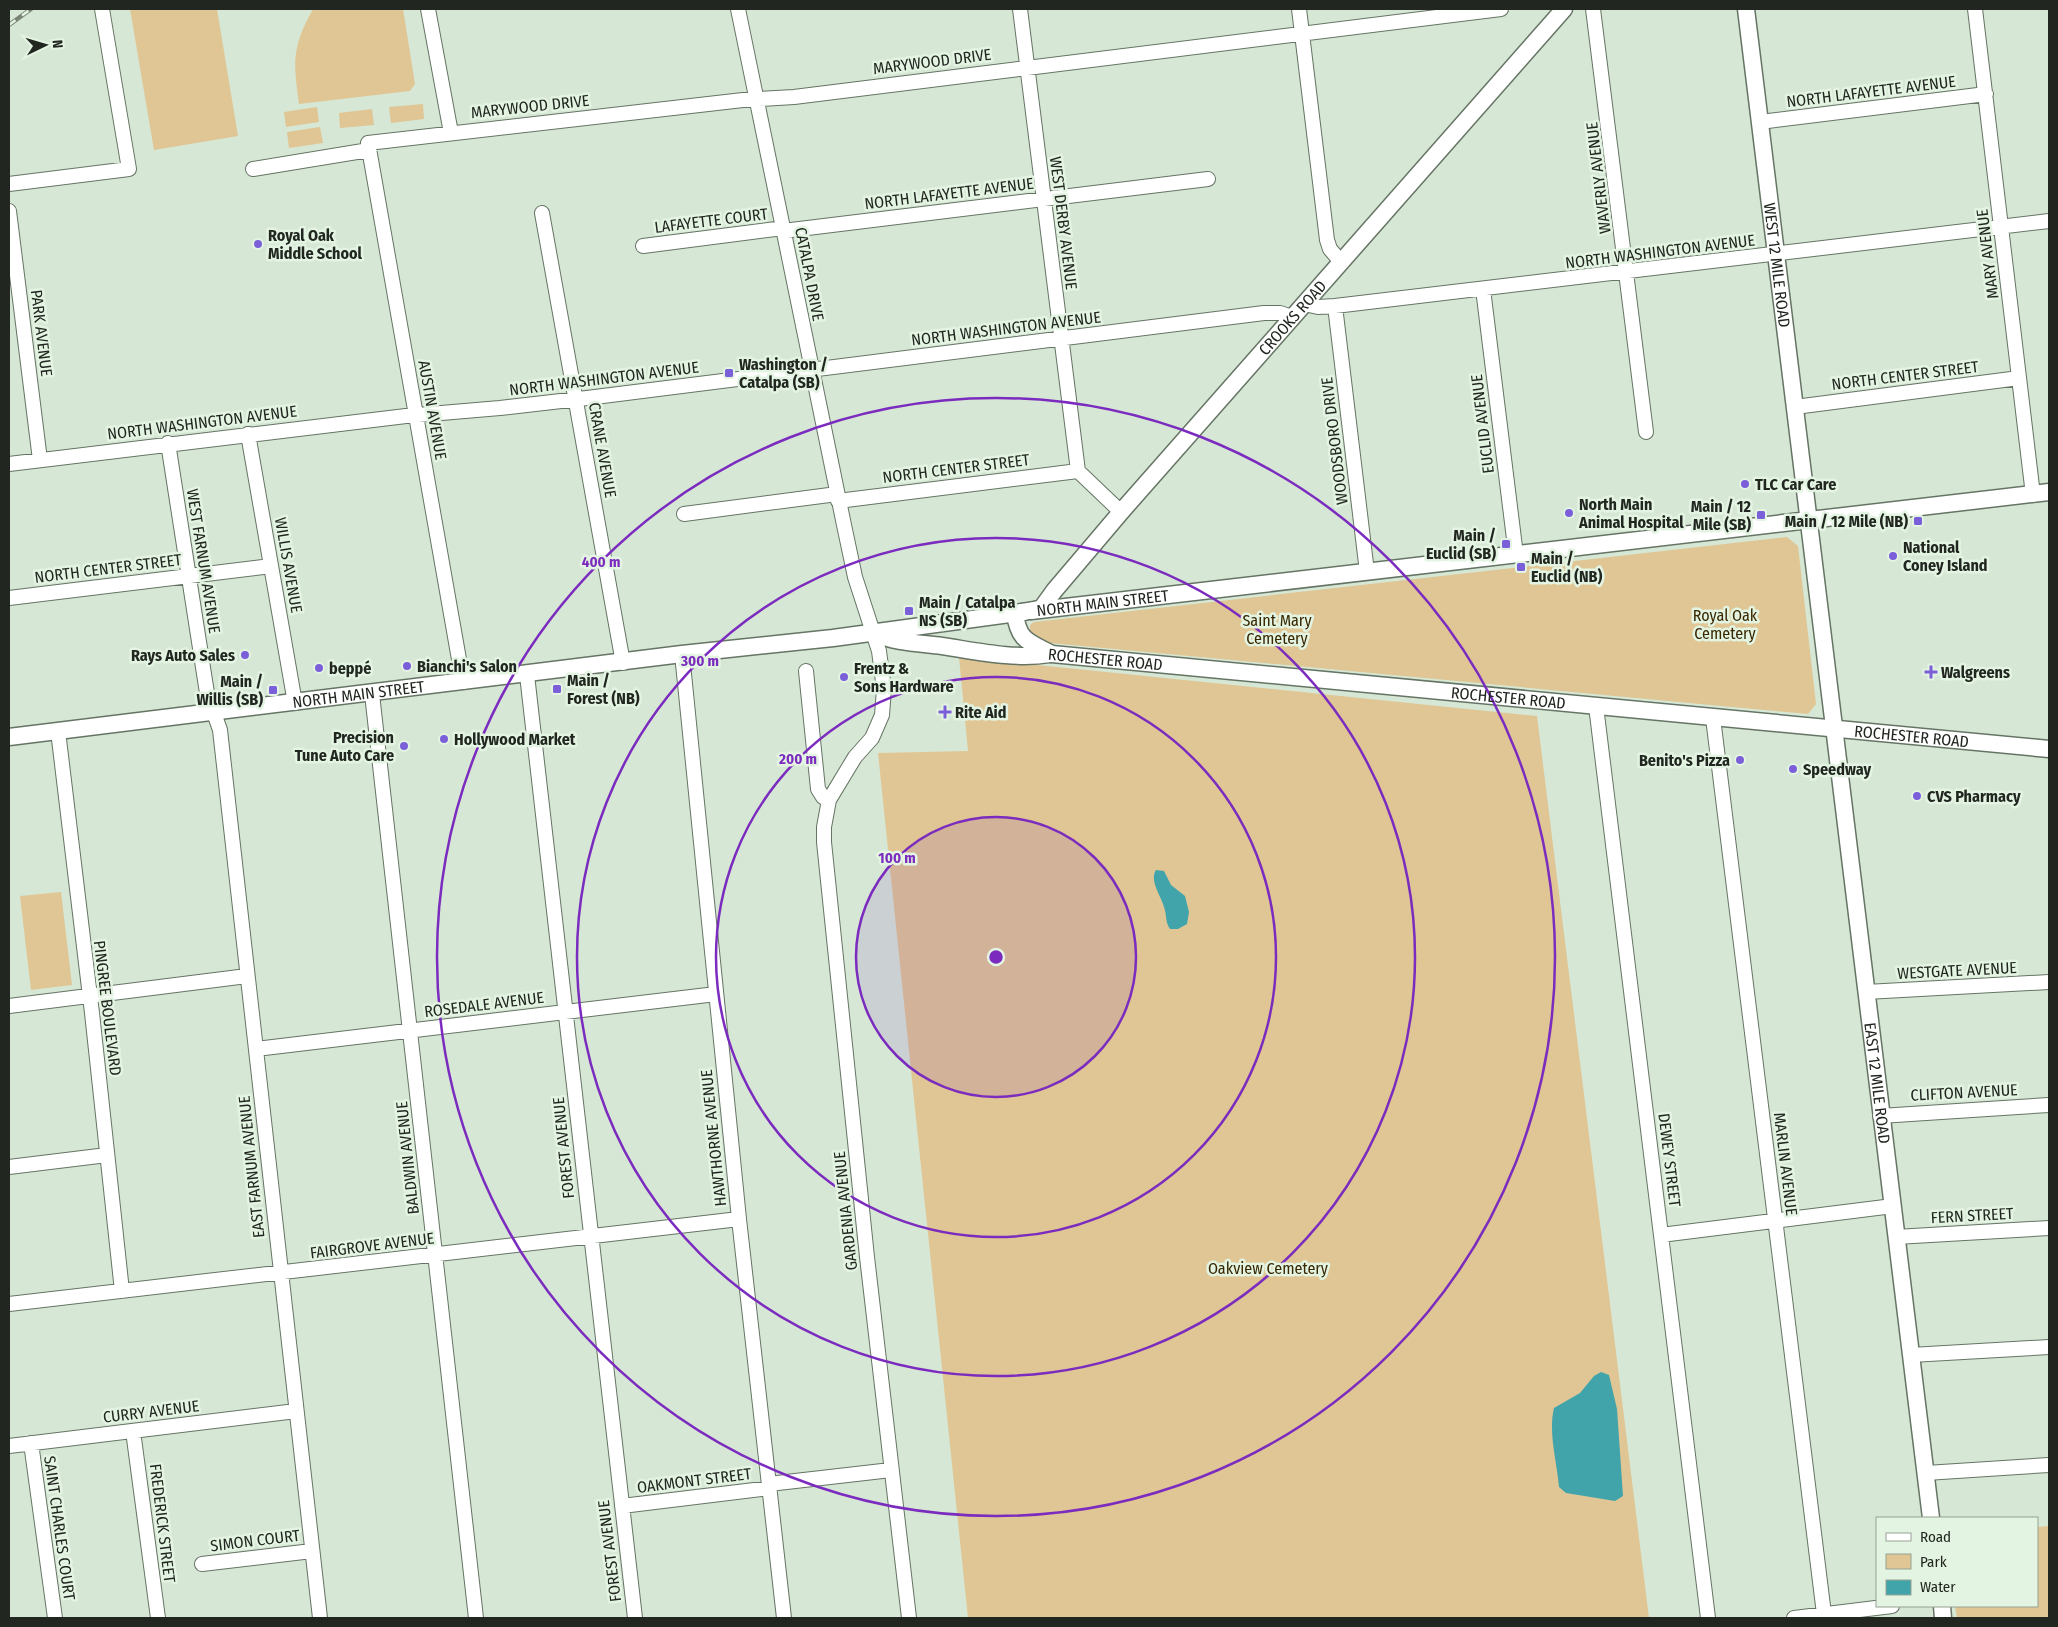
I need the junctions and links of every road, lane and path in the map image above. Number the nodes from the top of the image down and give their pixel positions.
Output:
1 (102, 9) edge
2 (428, 9) edge
3 (738, 9) edge
4 (1020, 9) edge
5 (1300, 9) edge
6 (1501, 9) edge
7 (1594, 9) edge
8 (1746, 9) edge
9 (1976, 9) edge
10 (1556, 11) edge
11 (1302, 33) junction
12 (1027, 67) junction
13 (1986, 94) junction
14 (756, 100) junction
15 (1760, 122) junction
16 (451, 133) junction
17 (369, 147) junction
18 (253, 169) dead end
19 (1208, 179) dead end
20 (9, 184) edge
21 (1044, 199) junction
22 (9, 211) edge
23 (542, 213) dead end
24 (2049, 221) edge
25 (2002, 227) junction
26 (783, 230) junction
27 (643, 246) dead end
28 (1776, 255) junction
29 (1341, 262) junction
30 (1626, 272) junction
31 (1483, 289) junction
32 (1304, 304) junction
33 (1335, 306) junction
34 (1292, 317) junction
35 (1061, 338) junction
36 (812, 370) junction
37 (2020, 378) junction
38 (576, 399) junction
39 (1795, 406) junction
40 (415, 415) junction
41 (1646, 432) dead end
42 (248, 434) junction
43 (168, 443) junction
44 (40, 460) junction
45 (9, 464) edge
46 (1078, 471) junction
47 (2041, 494) edge
48 (838, 497) junction
49 (1121, 512) junction
50 (684, 514) dead end
51 (1808, 521) junction
52 (1516, 555) junction
53 (271, 566) junction
54 (1367, 572) junction
55 (189, 576) junction
56 (9, 598) edge
57 (1041, 609) junction
58 (1015, 613) junction
59 (873, 633) junction
60 (682, 654) junction
61 (1052, 654) junction
62 (623, 663) junction
63 (806, 671) dead end
64 (527, 674) junction
65 (463, 682) junction
66 (372, 694) junction
67 (295, 702) junction
68 (1596, 706) junction
69 (214, 713) junction
70 (1713, 718) junction
71 (1833, 729) junction
72 (58, 731) junction
73 (9, 737) edge
74 (2049, 749) edge
75 (829, 800) junction
76 (247, 976) junction
77 (2049, 982) edge
78 (1866, 992) junction
79 (716, 994) junction
80 (89, 996) junction
81 (9, 1006) edge
82 (565, 1012) junction
83 (411, 1030) junction
84 (256, 1049) junction
85 (2049, 1105) edge
86 (1880, 1116) junction
87 (107, 1155) junction
88 (9, 1167) edge
89 (1893, 1206) junction
90 (739, 1218) junction
91 (1775, 1221) junction
92 (2049, 1228) edge
93 (1661, 1235) junction
94 (590, 1237) junction
95 (1896, 1238) junction
96 (436, 1255) junction
97 (280, 1273) junction
98 (122, 1290) junction
99 (9, 1304) edge
100 (2049, 1347) edge
101 (1911, 1355) junction
102 (296, 1411) junction
103 (133, 1431) junction
104 (31, 1443) junction
105 (9, 1446) edge
106 (2049, 1465) edge
107 (892, 1470) junction
108 (1926, 1473) junction
109 (769, 1486) junction
110 (622, 1506) junction
111 (1931, 1517) edge
112 (312, 1550) junction
113 (202, 1564) dead end
114 (1884, 1607) edge
115 (1824, 1614) junction
116 (55, 1618) edge
117 (158, 1618) edge
118 (320, 1618) edge
119 (476, 1618) edge
120 (635, 1618) edge
121 (784, 1618) edge
122 (908, 1618) edge
123 (1708, 1618) edge
124 (1794, 1618) edge

1 - 20 street
2 - 16 street
3 - 14 street, CATALPA DRIVE
4 - 12 street, WEST DERBY AVENUE
5 - 11 street
6 - 11 street, MARYWOOD DRIVE
7 - 30 street, WAVERLY AVENUE
8 - 15 main road, WEST 12 MILE ROAD
9 - 13 street, MARY AVENUE
10 - 29 main road, CROOKS ROAD
11 - 12 street, MARYWOOD DRIVE
11 - 29 street
12 - 14 street, MARYWOOD DRIVE
12 - 21 street, WEST DERBY AVENUE
13 - 15 street, NORTH LAFAYETTE AVENUE
13 - 25 street, MARY AVENUE
14 - 16 street, MARYWOOD DRIVE
14 - 26 street, CATALPA DRIVE
15 - 28 main road, WEST 12 MILE ROAD
16 - 17 street, MARYWOOD DRIVE
17 - 18 street, MARYWOOD DRIVE
17 - 40 street, AUSTIN AVENUE
19 - 21 street, NORTH LAFAYETTE AVENUE
21 - 26 street, NORTH LAFAYETTE AVENUE
21 - 35 street, WEST DERBY AVENUE
22 - 44 street, PARK AVENUE
23 - 38 street, CRANE AVENUE
24 - 25 street, NORTH WASHINGTON AVENUE
25 - 28 street, NORTH WASHINGTON AVENUE
25 - 37 street, MARY AVENUE
26 - 27 street, LAFAYETTE COURT
26 - 36 street, CATALPA DRIVE
28 - 30 street, NORTH WASHINGTON AVENUE
28 - 39 main road, WEST 12 MILE ROAD
29 - 32 main road, CROOKS ROAD
30 - 31 street, NORTH WASHINGTON AVENUE
30 - 41 street, WAVERLY AVENUE
31 - 33 street, NORTH WASHINGTON AVENUE
31 - 52 street, EUCLID AVENUE
32 - 33 street, NORTH WASHINGTON AVENUE
32 - 34 main road, CROOKS ROAD
33 - 54 street, WOODSBORO DRIVE
34 - 35 street, NORTH WASHINGTON AVENUE
34 - 49 main road, CROOKS ROAD
35 - 36 street, NORTH WASHINGTON AVENUE
35 - 46 street, WEST DERBY AVENUE
36 - 38 street, NORTH WASHINGTON AVENUE
36 - 48 street, CATALPA DRIVE
37 - 39 street, NORTH CENTER STREET
37 - 47 street, MARY AVENUE
38 - 40 street, NORTH WASHINGTON AVENUE
38 - 62 street, CRANE AVENUE
39 - 51 main road, WEST 12 MILE ROAD
40 - 42 street, NORTH WASHINGTON AVENUE
40 - 65 street, AUSTIN AVENUE
42 - 43 street, NORTH WASHINGTON AVENUE
42 - 53 street, WILLIS AVENUE
43 - 44 street, NORTH WASHINGTON AVENUE
43 - 55 street, WEST FARNUM AVENUE
44 - 45 street, NORTH WASHINGTON AVENUE
46 - 48 street, NORTH CENTER STREET
46 - 49 street
47 - 51 main road, NORTH MAIN STREET
48 - 50 street, NORTH CENTER STREET
48 - 59 street, CATALPA DRIVE
49 - 57 main road, CROOKS ROAD
51 - 52 main road, NORTH MAIN STREET
51 - 71 main road, EAST 12 MILE ROAD
52 - 54 main road, NORTH MAIN STREET
53 - 55 street, NORTH CENTER STREET
53 - 67 street, WILLIS AVENUE
54 - 57 main road, NORTH MAIN STREET
55 - 56 street, NORTH CENTER STREET
55 - 69 street, WEST FARNUM AVENUE
57 - 58 main road
58 - 59 main road, NORTH MAIN STREET
58 - 61 main road, ROCHESTER ROAD
59 - 60 main road, NORTH MAIN STREET
59 - 61 main road
59 - 75 street, GARDENIA AVENUE
60 - 62 main road, NORTH MAIN STREET
60 - 79 street, HAWTHORNE AVENUE
61 - 68 main road, ROCHESTER ROAD
62 - 64 main road, NORTH MAIN STREET
63 - 75 street
64 - 65 main road, NORTH MAIN STREET
64 - 82 street, FOREST AVENUE
65 - 66 main road, NORTH MAIN STREET
66 - 67 main road, NORTH MAIN STREET
66 - 83 street, BALDWIN AVENUE
67 - 69 main road, NORTH MAIN STREET
68 - 70 main road, ROCHESTER ROAD
68 - 93 street, DEWEY STREET
69 - 72 main road, NORTH MAIN STREET
69 - 76 street, EAST FARNUM AVENUE
70 - 71 main road, ROCHESTER ROAD
70 - 91 street, MARLIN AVENUE
71 - 74 main road, ROCHESTER ROAD
71 - 78 main road, EAST 12 MILE ROAD
72 - 73 main road, NORTH MAIN STREET
72 - 80 street, PINGREE BOULEVARD
75 - 107 street, GARDENIA AVENUE
76 - 80 street
76 - 84 street, EAST FARNUM AVENUE
77 - 78 street, WESTGATE AVENUE
78 - 86 main road, EAST 12 MILE ROAD
79 - 82 street, ROSEDALE AVENUE
79 - 90 street, HAWTHORNE AVENUE
80 - 81 street
80 - 87 street, PINGREE BOULEVARD
82 - 83 street, ROSEDALE AVENUE
82 - 94 street, FOREST AVENUE
83 - 84 street, ROSEDALE AVENUE
83 - 96 street, BALDWIN AVENUE
84 - 97 street, EAST FARNUM AVENUE
85 - 86 street, CLIFTON AVENUE
86 - 89 main road, EAST 12 MILE ROAD
87 - 88 street
87 - 98 street, PINGREE BOULEVARD
89 - 91 street
89 - 95 main road, EAST 12 MILE ROAD
90 - 94 street, FAIRGROVE AVENUE
90 - 109 street, HAWTHORNE AVENUE
91 - 93 street
91 - 115 street, MARLIN AVENUE
92 - 95 street, FERN STREET
93 - 123 street, DEWEY STREET
94 - 96 street, FAIRGROVE AVENUE
94 - 110 street, FOREST AVENUE
95 - 101 main road, EAST 12 MILE ROAD
96 - 97 street, FAIRGROVE AVENUE
96 - 119 street, BALDWIN AVENUE
97 - 98 street, FAIRGROVE AVENUE
97 - 102 street, EAST FARNUM AVENUE
98 - 99 street, FAIRGROVE AVENUE
100 - 101 street
101 - 108 main road, EAST 12 MILE ROAD
102 - 103 street, CURRY AVENUE
102 - 112 street, EAST FARNUM AVENUE
103 - 104 street, CURRY AVENUE
103 - 117 street, FREDERICK STREET
104 - 105 street, CURRY AVENUE
104 - 116 street, SAINT CHARLES COURT
106 - 108 street
107 - 109 street, OAKMONT STREET
107 - 122 street, GARDENIA AVENUE
108 - 111 main road, EAST 12 MILE ROAD
109 - 110 street, OAKMONT STREET
109 - 121 street, HAWTHORNE AVENUE
110 - 120 street, FOREST AVENUE
112 - 113 street, SIMON COURT
112 - 118 street, EAST FARNUM AVENUE
114 - 115 street
115 - 124 street

